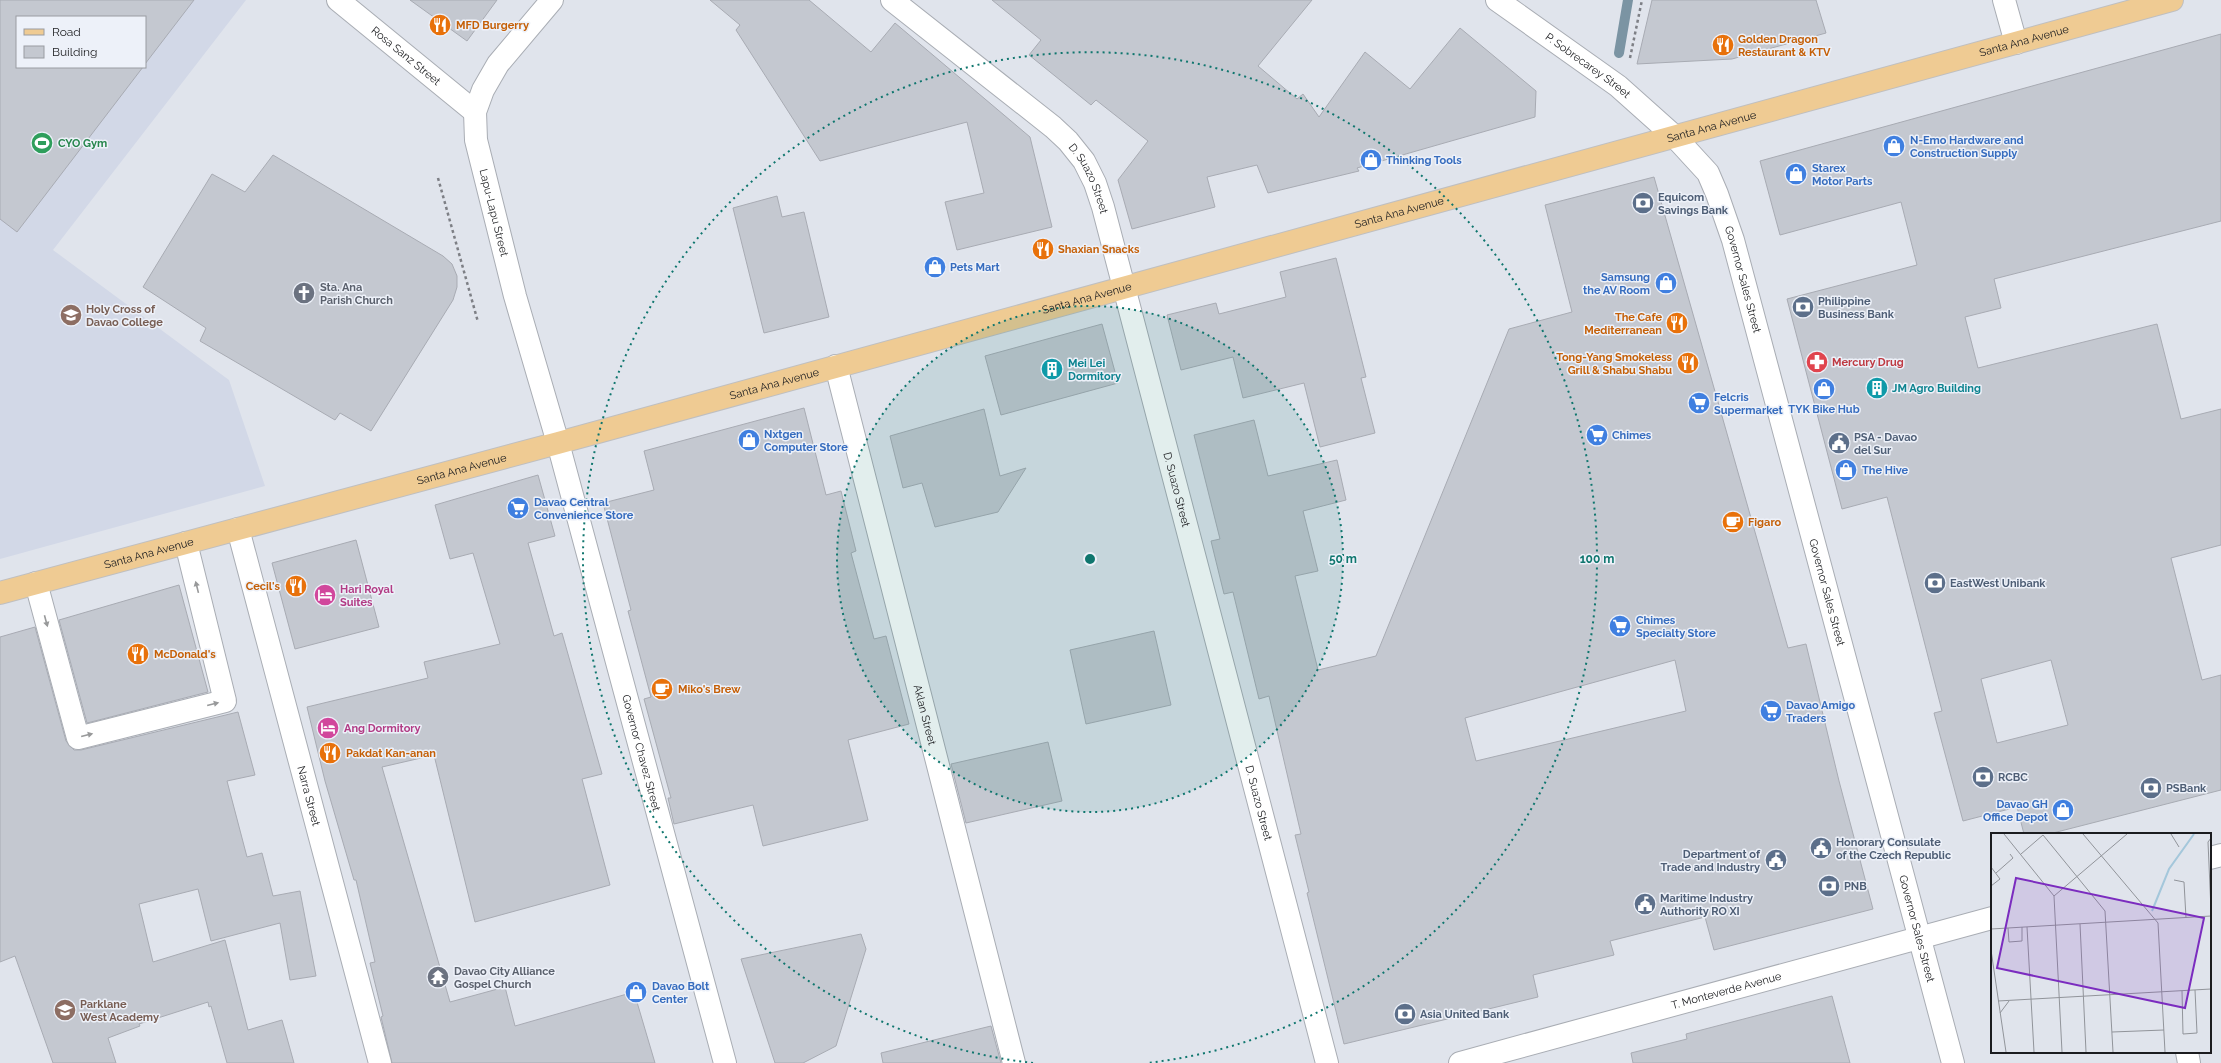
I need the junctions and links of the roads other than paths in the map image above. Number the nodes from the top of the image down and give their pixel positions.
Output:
1 (338, 0) edge
2 (552, 0) edge
3 (892, 0) edge
4 (1497, 0) edge
5 (2004, 0) edge
6 (2172, 0) edge
7 (2016, 43) junction
8 (475, 112) junction
9 (1674, 136) junction
10 (1124, 288) junction
11 (836, 366) junction
12 (558, 443) junction
13 (238, 529) junction
14 (186, 543) junction
15 (36, 583) junction
16 (0, 593) edge
17 (2221, 855) edge
18 (2211, 858) edge
19 (1991, 918) edge
20 (1919, 938) junction
21 (2187, 1053) edge
22 (380, 1063) edge
23 (725, 1063) edge
24 (1014, 1063) edge
25 (1327, 1063) edge
26 (1460, 1063) edge
27 (1953, 1063) edge
28 (2189, 1063) edge

1 - 8 street, Rosa Sanz Street
2 - 8 street, Lapu-Lapu Street
3 - 10 street, D. Suazo Street
4 - 9 street, P. Sobrecarey Street
5 - 7 street
6 - 7 main road, Santa Ana Avenue
7 - 9 main road, Santa Ana Avenue
8 - 12 street, Lapu-Lapu Street
9 - 10 main road, Santa Ana Avenue
9 - 20 street, Governor Sales Street
10 - 11 main road, Santa Ana Avenue
10 - 25 street, D. Suazo Street
11 - 12 main road, Santa Ana Avenue
11 - 24 street, Aklan Street
12 - 13 main road, Santa Ana Avenue
12 - 23 street, Governor Chavez Street
13 - 14 main road, Santa Ana Avenue
13 - 22 street, Narra Street
14 - 15 main road, Santa Ana Avenue
15 -> 14 street
15 - 16 main road, Santa Ana Avenue
17 - 18 street
19 - 20 street, T. Monteverde Avenue
20 - 26 street, T. Monteverde Avenue
20 - 27 street, Governor Sales Street
21 - 28 street

